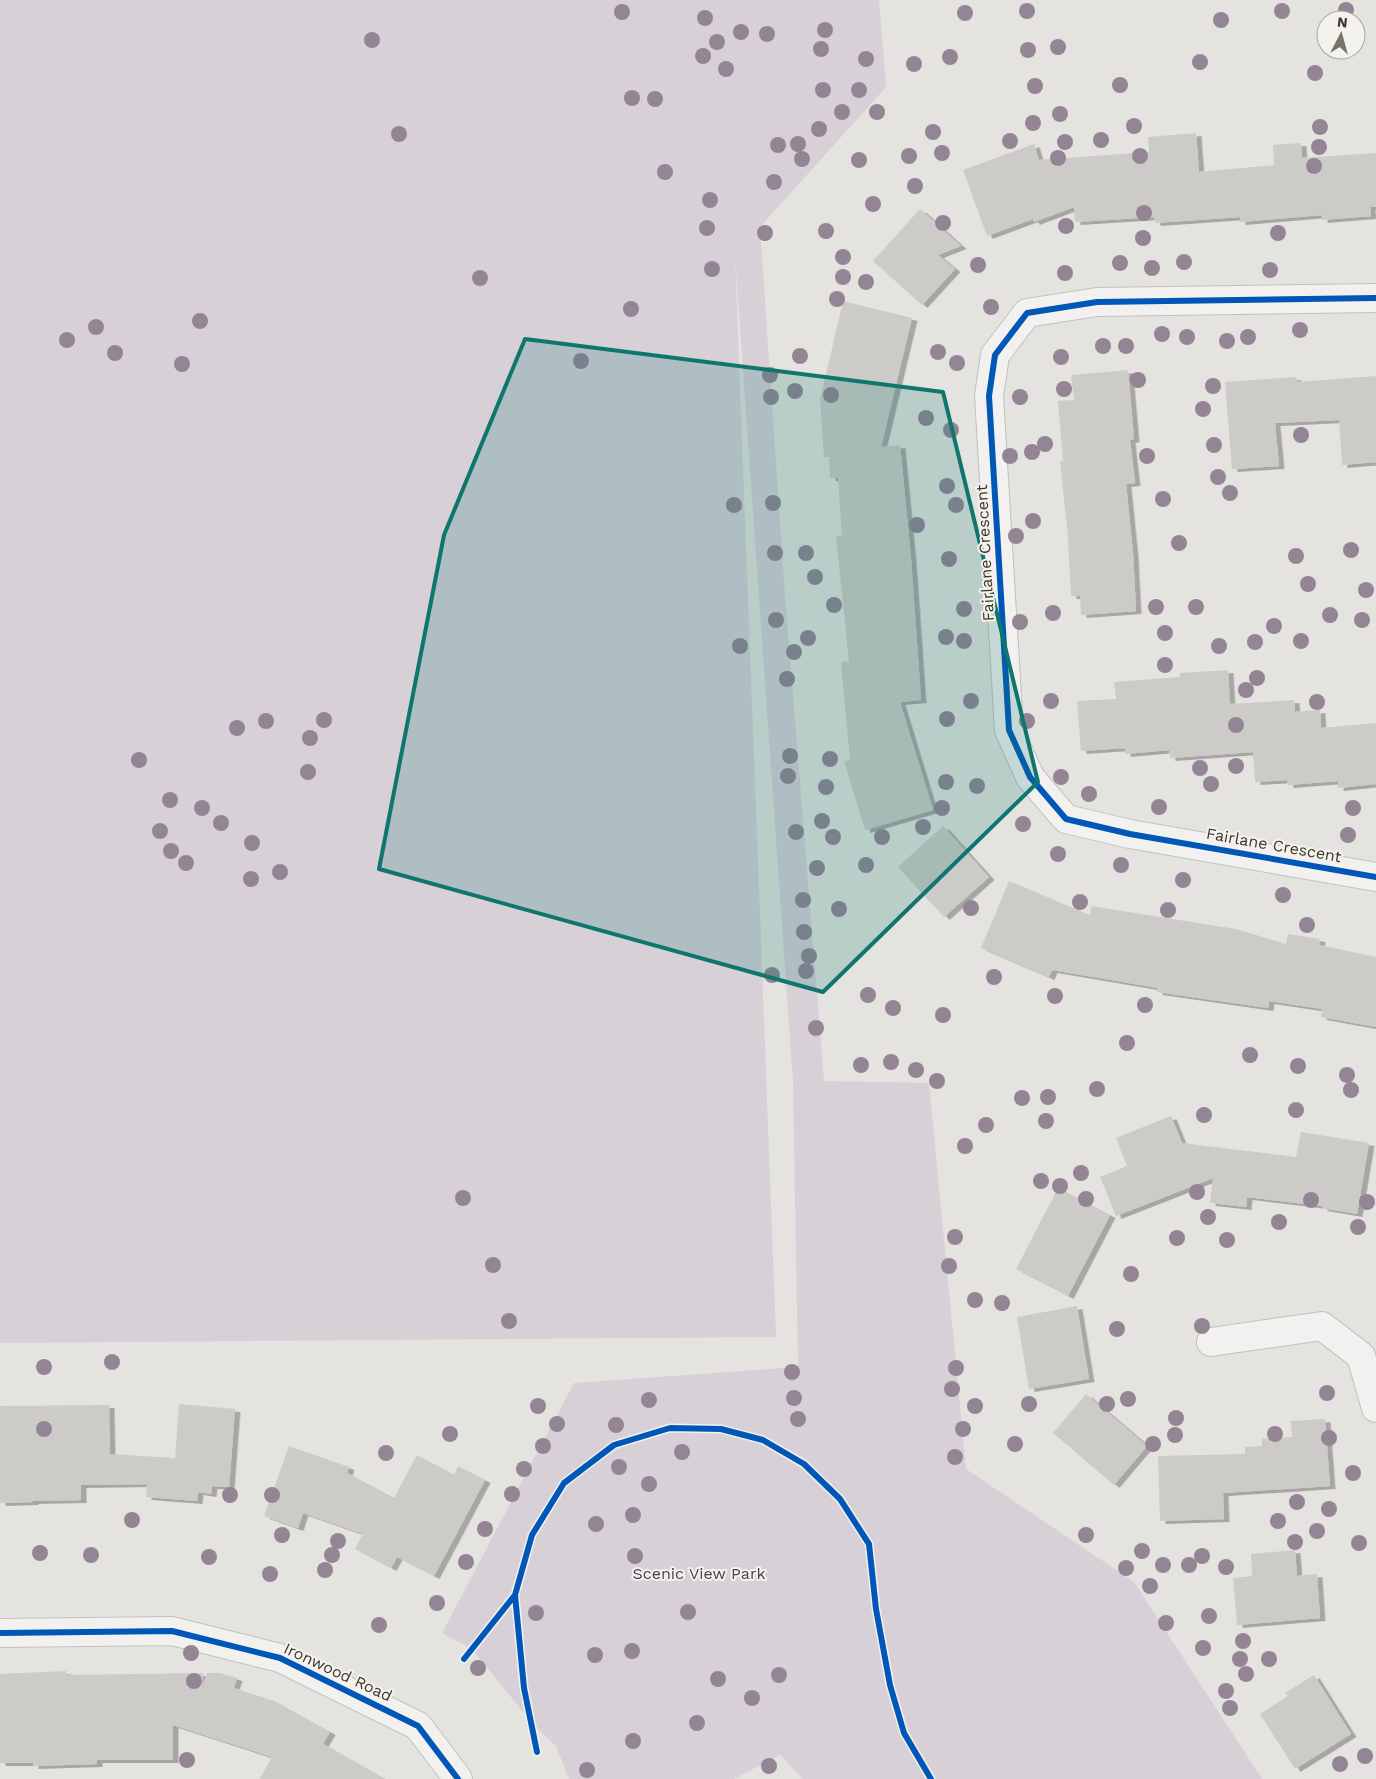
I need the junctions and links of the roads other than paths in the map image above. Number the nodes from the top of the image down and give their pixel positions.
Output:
1 (1376, 298) edge
2 (1376, 877) edge
3 (1211, 1342) dead end
4 (1376, 1408) edge
5 (0, 1633) edge
6 (458, 1779) edge

1 - 2 street, Fairlane Crescent
3 - 4 street
5 - 6 street, Ironwood Road

